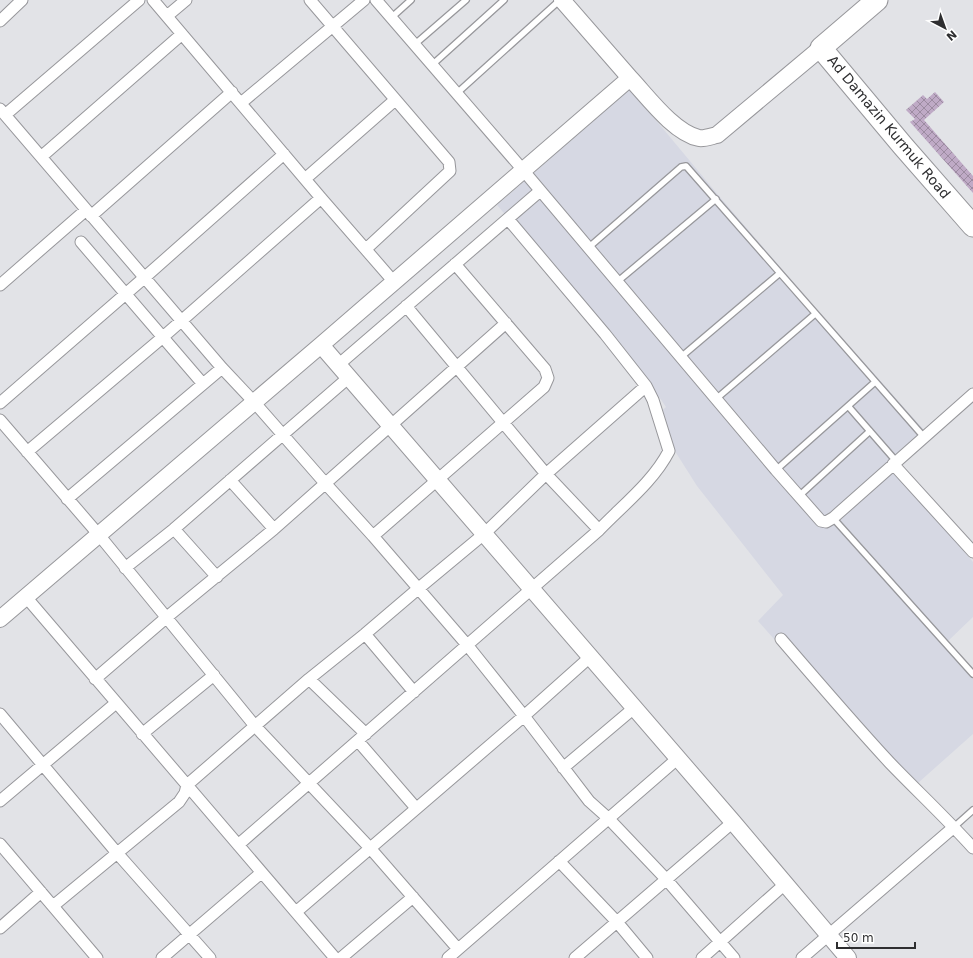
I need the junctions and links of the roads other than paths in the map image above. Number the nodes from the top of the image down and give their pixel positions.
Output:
1 (22, 0) edge
2 (139, 0) edge
3 (153, 0) edge
4 (186, 0) edge
5 (310, 0) edge
6 (364, 0) edge
7 (376, 0) edge
8 (411, 0) edge
9 (466, 0) edge
10 (504, 0) edge
11 (561, 0) edge
12 (877, 0) edge
13 (167, 16) junction
14 (391, 18) junction
15 (0, 21) edge
16 (332, 27) junction
17 (182, 34) junction
18 (414, 45) junction
19 (821, 48) junction
20 (432, 65) junction
21 (630, 78) junction
22 (232, 92) junction
23 (456, 94) junction
24 (395, 100) junction
25 (242, 103) junction
26 (2, 112) edge
27 (284, 154) junction
28 (41, 157) junction
29 (523, 170) junction
30 (305, 179) junction
31 (540, 191) junction
32 (321, 198) junction
33 (716, 199) junction
34 (89, 213) junction
35 (508, 219) junction
36 (973, 226) edge
37 (81, 242) dead end
38 (588, 248) junction
39 (366, 250) junction
40 (455, 264) junction
41 (780, 273) junction
42 (144, 278) junction
43 (394, 282) junction
44 (617, 282) junction
45 (0, 284) edge
46 (126, 294) junction
47 (406, 306) junction
48 (815, 314) junction
49 (182, 320) junction
50 (506, 323) junction
51 (163, 337) junction
52 (321, 345) junction
53 (681, 357) junction
54 (337, 366) junction
55 (456, 367) junction
56 (222, 368) junction
57 (348, 378) junction
58 (875, 382) junction
59 (203, 384) junction
60 (646, 386) junction
61 (973, 394) edge
62 (716, 399) junction
63 (254, 402) junction
64 (0, 403) edge
65 (848, 406) junction
66 (503, 422) junction
67 (389, 426) junction
68 (2, 428) edge
69 (870, 431) junction
70 (282, 435) junction
71 (924, 437) junction
72 (27, 452) junction
73 (895, 463) junction
74 (776, 470) junction
75 (546, 474) junction
76 (230, 480) junction
77 (436, 480) junction
78 (325, 483) junction
79 (799, 496) junction
80 (67, 499) junction
81 (833, 518) junction
82 (174, 528) junction
83 (274, 529) junction
84 (599, 530) junction
85 (484, 534) junction
86 (99, 535) junction
87 (373, 536) junction
88 (973, 552) edge
89 (125, 568) junction
90 (217, 577) junction
91 (419, 588) junction
92 (532, 590) junction
93 (26, 597) junction
94 (167, 617) junction
95 (0, 619) edge
96 (365, 634) junction
97 (781, 639) dead end
98 (468, 646) junction
99 (590, 657) junction
100 (973, 674) edge
101 (214, 675) junction
102 (95, 679) junction
103 (309, 679) junction
104 (414, 692) junction
105 (116, 703) junction
106 (634, 708) junction
107 (0, 714) edge
108 (524, 716) junction
109 (255, 726) junction
110 (142, 734) junction
111 (362, 738) junction
112 (677, 758) junction
113 (43, 765) junction
114 (563, 768) junction
115 (309, 784) junction
116 (186, 785) junction
117 (0, 802) edge
118 (416, 808) junction
119 (973, 810) edge
120 (608, 818) junction
121 (733, 822) junction
122 (954, 827) junction
123 (0, 844) edge
124 (238, 845) junction
125 (370, 848) junction
126 (973, 848) edge
127 (117, 853) junction
128 (559, 861) junction
129 (261, 873) junction
130 (666, 879) junction
131 (785, 884) junction
132 (41, 892) junction
133 (413, 897) junction
134 (53, 906) junction
135 (296, 912) junction
136 (617, 922) junction
137 (0, 928) edge
138 (190, 935) junction
139 (829, 935) junction
140 (720, 942) junction
141 (458, 949) junction
142 (96, 958) edge
143 (162, 958) edge
144 (210, 958) edge
145 (335, 958) edge
146 (341, 958) edge
147 (448, 958) edge
148 (575, 958) edge
149 (647, 958) edge
150 (702, 958) edge
151 (734, 958) edge
152 (802, 958) edge
153 (848, 958) edge

1 - 15 street
2 - 26 street
3 - 13 street
4 - 13 street
5 - 16 street
6 - 16 street
7 - 14 street
8 - 14 lane
9 - 18 lane
10 - 20 lane
11 - 21 street
11 - 23 lane
12 - 19 highway, Ad Damazin Kurmuk Road
13 - 17 street
14 - 18 street
16 - 24 street
16 - 25 street
17 - 22 street
17 - 28 street
18 - 20 street
19 - 21 street
19 - 36 highway, Ad Damazin Kurmuk Road
20 - 23 street
21 - 29 street
22 - 25 street
22 - 34 street
23 - 29 street
24 - 30 street
24 - 39 street
25 - 27 street
26 - 28 street
27 - 30 street
27 - 42 street
28 - 34 street
29 - 31 street
29 - 43 street
30 - 32 street
31 - 35 street
31 - 38 street
32 - 39 street
32 - 49 street
33 - 38 lane
33 - 41 lane
33 - 44 lane
34 - 42 street
34 - 45 street
35 - 40 street
35 - 60 street
37 - 46 street
38 - 44 street
39 - 43 street
40 - 47 street
40 - 50 street
41 - 48 lane
41 - 53 lane
42 - 46 street
42 - 49 street
43 - 52 street
44 - 53 street
46 - 51 street
46 - 64 street
47 - 54 street
47 - 55 street
48 - 58 lane
48 - 62 lane
49 - 51 street
49 - 56 street
50 - 55 street
50 - 66 street
51 - 59 street
51 - 72 street
52 - 54 street
52 - 63 street
53 - 62 street
54 - 57 street
55 - 66 street
55 - 67 street
56 - 59 street
56 - 63 street
57 - 67 street
57 - 70 street
58 - 65 lane
58 - 71 lane
59 - 80 street
60 - 75 street
60 - 84 street
61 - 71 street
62 - 74 street
63 - 70 street
63 - 86 street
65 - 69 lane
65 - 74 lane
66 - 75 street
66 - 77 street
67 - 77 street
67 - 78 street
68 - 72 street
69 - 73 lane
69 - 79 lane
70 - 76 street
70 - 78 street
71 - 73 street
72 - 80 street
73 - 81 street
73 - 88 street
74 - 79 street
75 - 84 street
75 - 85 street
76 - 82 street
76 - 83 street
77 - 85 street
77 - 87 street
78 - 83 street
78 - 87 street
79 - 81 street
80 - 86 street
81 - 100 lane
82 - 89 street
82 - 90 street
83 - 90 street
84 - 92 street
85 - 91 street
85 - 92 street
86 - 89 street
86 - 93 street
87 - 91 street
89 - 94 street
90 - 94 street
91 - 96 street
91 - 98 street
92 - 98 street
92 - 99 street
93 - 95 street
93 - 102 street
94 - 101 street
94 - 102 street
96 - 103 street
96 - 104 street
97 - 122 street
98 - 104 street
98 - 108 street
99 - 106 street
99 - 108 street
101 - 109 street
101 - 110 street
102 - 105 street
103 - 109 street
103 - 111 street
104 - 111 street
105 - 110 street
105 - 113 street
106 - 112 street
106 - 114 street
107 - 113 street
108 - 114 street
108 - 118 street
109 - 115 street
109 - 116 street
110 - 116 street
111 - 115 street
111 - 118 street
112 - 120 street
112 - 121 street
113 - 117 street
113 - 127 street
114 - 120 street
115 - 124 street
115 - 125 street
116 - 124 street
116 - 127 street
118 - 125 street
119 - 122 lane
120 - 128 street
120 - 130 street
121 - 130 street
121 - 131 street
122 - 126 street
122 - 139 street
123 - 132 street
124 - 129 street
125 - 133 street
125 - 135 street
127 - 134 street
127 - 138 street
128 - 136 street
128 - 141 street
129 - 135 street
129 - 138 street
130 - 136 street
130 - 140 street
131 - 139 street
131 - 140 street
132 - 134 street
132 - 137 street
133 - 141 street
133 - 146 street
134 - 142 street
135 - 145 street
136 - 148 street
136 - 149 street
138 - 143 street
138 - 144 street
139 - 152 street
139 - 153 street
140 - 150 street
140 - 151 street
141 - 147 street

